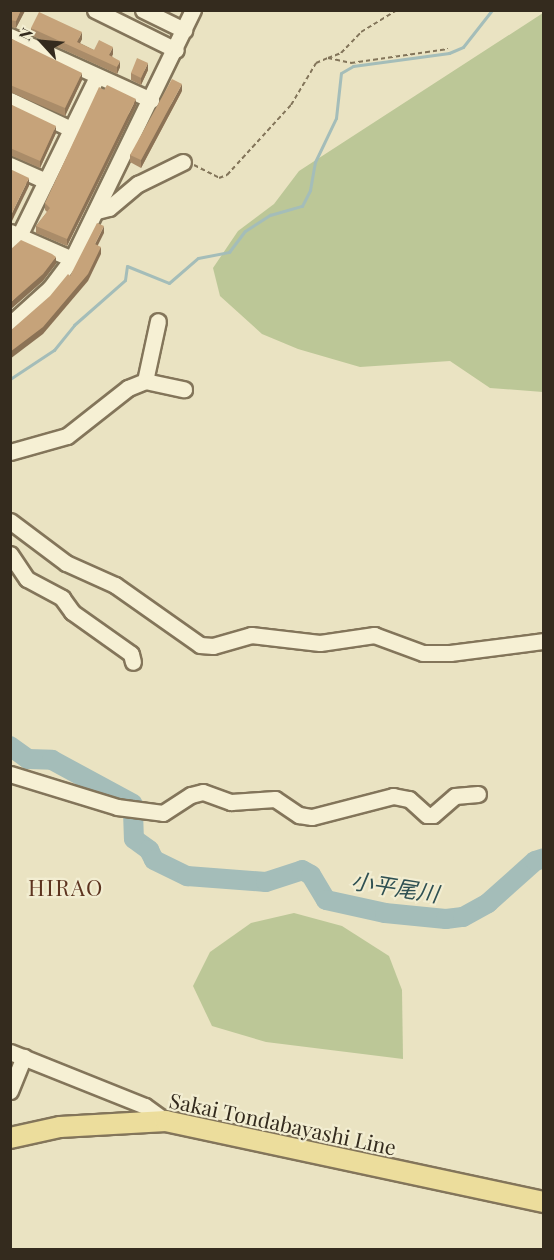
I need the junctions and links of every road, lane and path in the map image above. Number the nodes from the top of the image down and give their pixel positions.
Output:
1 (95, 10) edge
2 (143, 10) edge
3 (193, 10) edge
4 (397, 10) edge
5 (184, 30) junction
6 (10, 36) edge
7 (448, 49) dead end
8 (176, 50) junction
9 (328, 58) junction
10 (97, 77) junction
11 (10, 100) edge
12 (151, 100) junction
13 (71, 129) junction
14 (183, 162) joint
15 (10, 165) edge
16 (46, 181) junction
17 (97, 210) junction
18 (13, 237) edge
19 (72, 259) junction
20 (158, 321) dead end
21 (10, 324) edge
22 (145, 381) junction
23 (184, 389) dead end
24 (67, 436) junction
25 (10, 452) edge
26 (10, 458) edge
27 (10, 521) edge
28 (10, 541) edge
29 (10, 554) edge
30 (27, 579) junction
31 (543, 641) edge
32 (133, 662) dead end
33 (10, 774) edge
34 (478, 794) dead end
35 (17, 1055) edge
36 (10, 1091) edge
37 (166, 1120) junction
38 (10, 1138) edge
39 (543, 1202) edge

1 - 8 street
2 - 5 street
3 - 5 street
4 - 9 path
5 - 8 street
6 - 10 street
7 - 9 path
8 - 12 street
9 - 14 path
10 - 12 street
10 - 13 street
11 - 13 street
12 - 17 street
13 - 16 street
14 - 17 street
15 - 16 street
16 - 18 street
17 - 19 street
18 - 19 street
19 - 21 street
20 - 22 street
22 - 23 street
22 - 24 street
24 - 25 street
24 - 26 street
27 - 31 street
28 - 30 street
29 - 30 street
30 - 32 street
33 - 34 street
35 - 36 street
35 - 37 street
37 - 38 main road, Sakai Tondabayashi Line
37 - 39 main road, Sakai Tondabayashi Line

